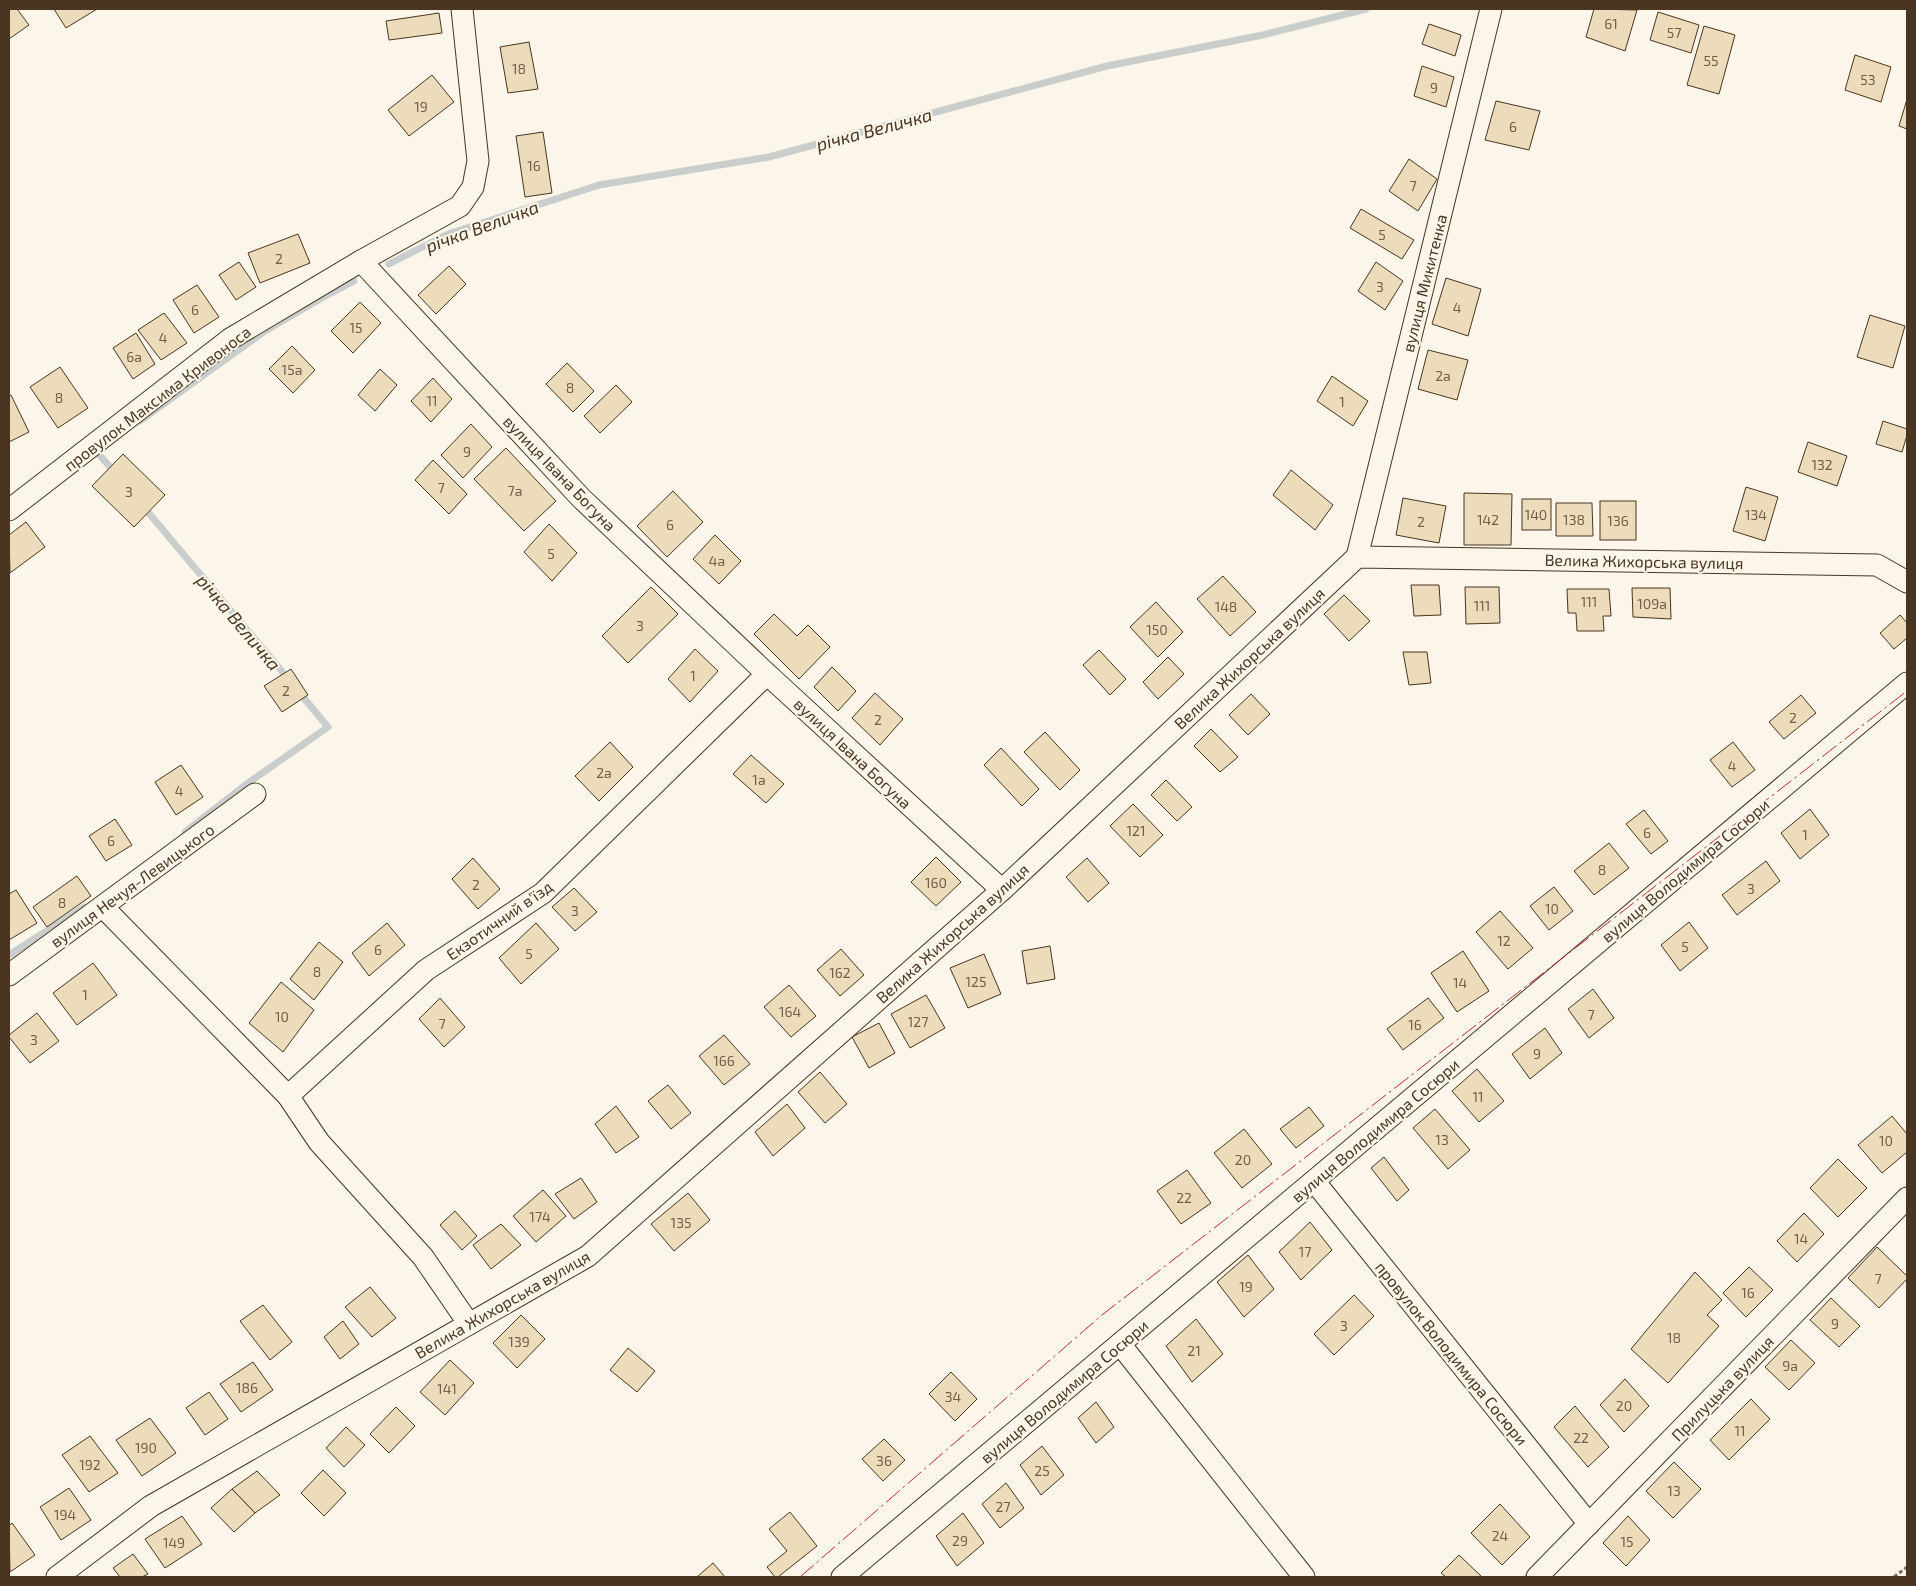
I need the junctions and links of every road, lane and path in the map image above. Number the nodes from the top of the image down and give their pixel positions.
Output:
1 (462, 9) edge
2 (1491, 9) edge
3 (361, 261) junction
4 (9, 510) edge
5 (1357, 557) junction
6 (1907, 582) edge
7 (767, 674) junction
8 (1907, 683) edge
9 (255, 794) dead end
10 (1002, 890) junction
11 (103, 907) junction
12 (9, 975) edge
13 (288, 1096) junction
14 (1314, 1181) junction
15 (1907, 1198) edge
16 (469, 1324) junction
17 (1120, 1344) junction
18 (1589, 1524) junction
19 (1907, 1567) edge
20 (57, 1577) edge
21 (842, 1577) edge
22 (1304, 1577) edge
23 (1536, 1577) edge
24 (1894, 1577) edge

1 - 3 street
2 - 5 street, вулиця Микитенка
3 - 4 street, провулок Максима Кривоноса
3 - 7 street, вулиця Івана Богуна
5 - 6 street, Велика Жихорська вулиця
5 - 10 street, Велика Жихорська вулиця
7 - 10 street, вулиця Івана Богуна
7 - 13 street, Екзотичний в'їзд
8 - 14 street, вулиця Володимира Сосюри
9 - 11 street, вулиця Нечуя-Левицького
10 - 16 street, Велика Жихорська вулиця
11 - 12 street, вулиця Нечуя-Левицького
11 - 13 street
13 - 16 street
14 - 17 street, вулиця Володимира Сосюри
14 - 18 street, провулок Володимира Сосюри
15 - 18 street, Прилуцька вулиця
16 - 20 street, Велика Жихорська вулиця
17 - 21 street, вулиця Володимира Сосюри
17 - 22 street
18 - 23 street, Прилуцька вулиця
19 - 24 path

